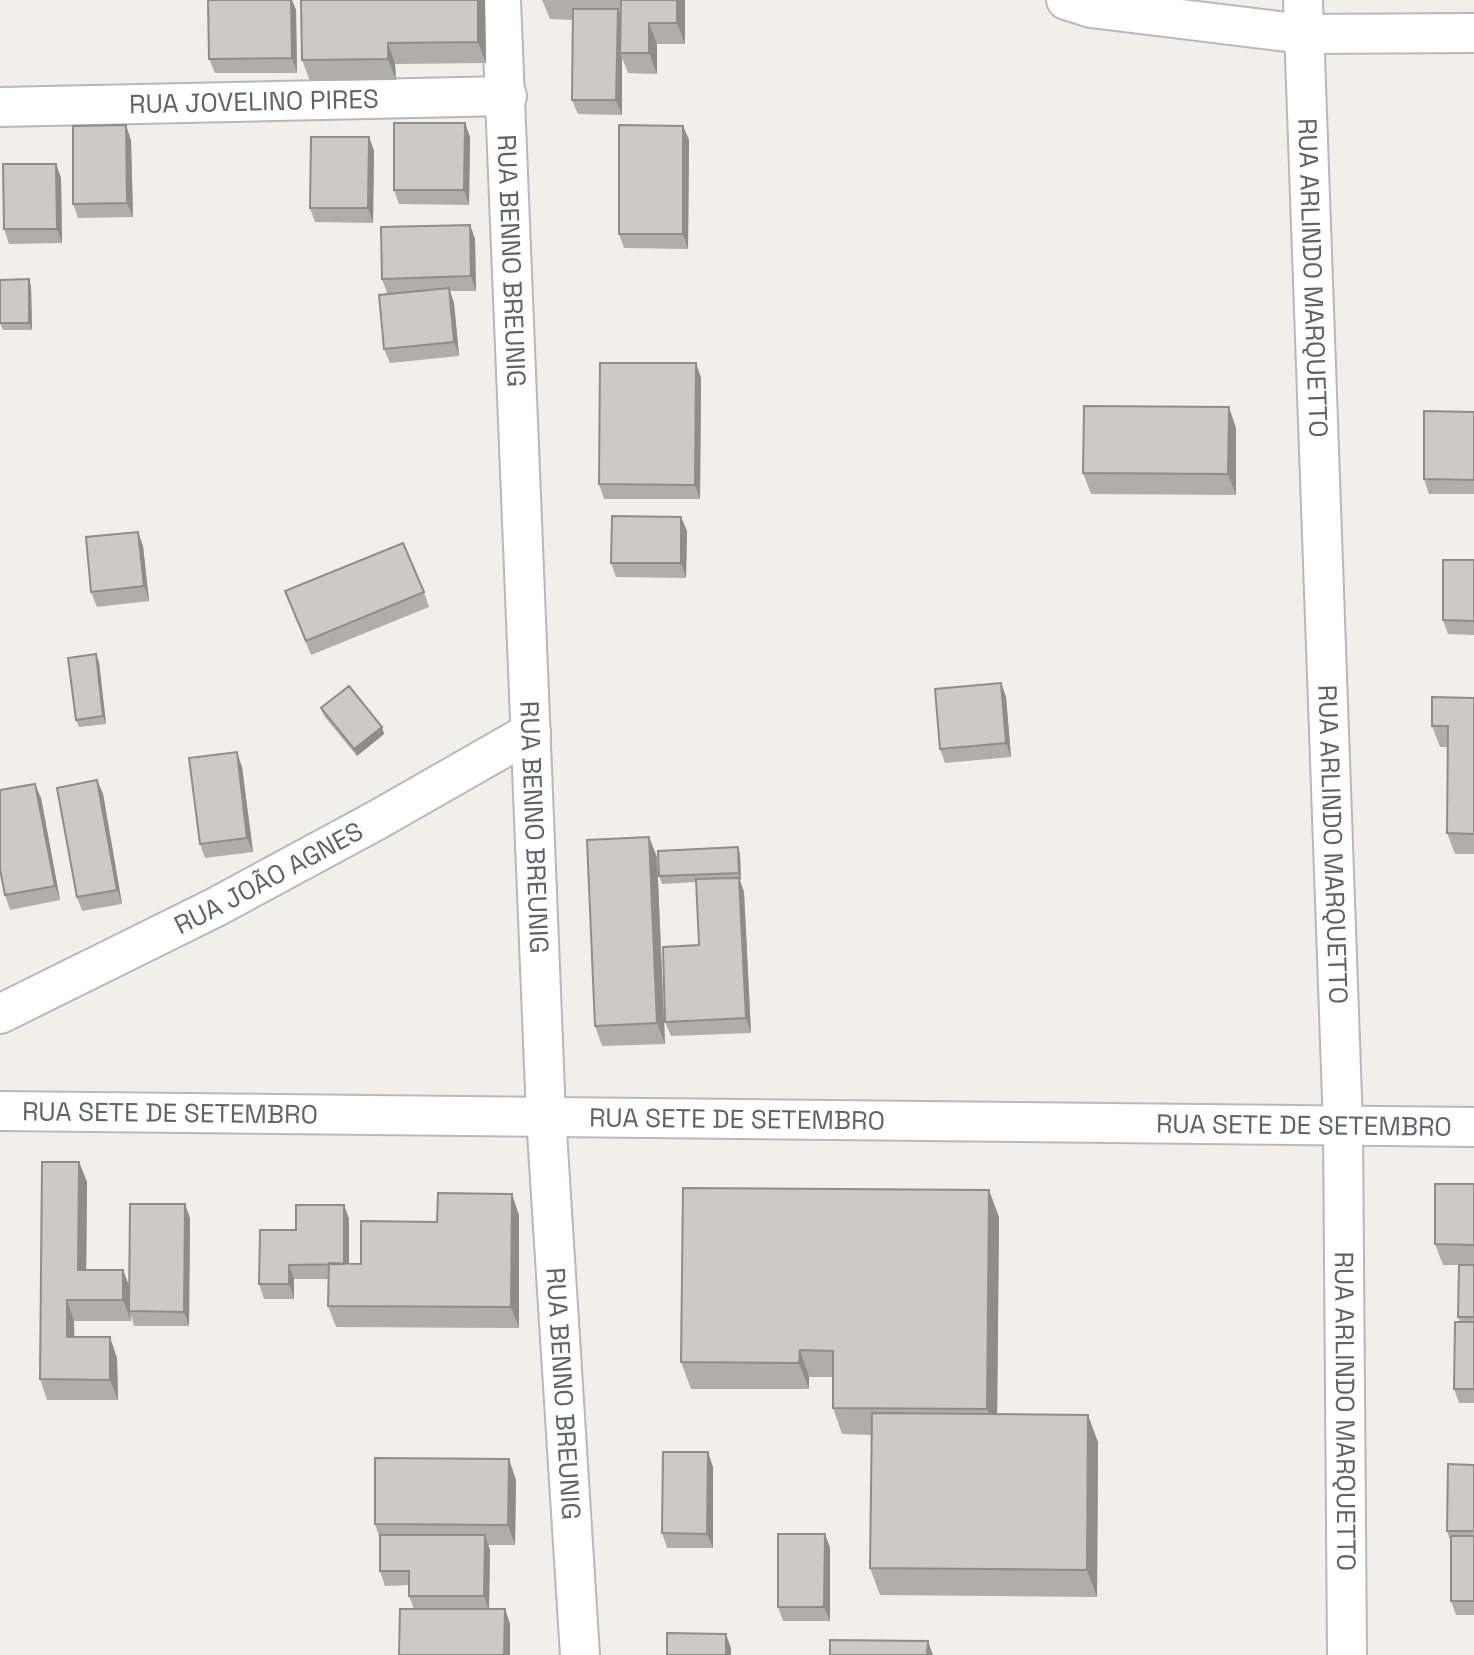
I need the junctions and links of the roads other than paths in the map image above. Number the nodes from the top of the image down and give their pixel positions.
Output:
1 (501, 0) edge
2 (1066, 0) edge
3 (1303, 17) edge
4 (1474, 33) edge
5 (507, 96) junction
6 (0, 107) edge
7 (531, 732) junction
8 (0, 1014) edge
9 (0, 1111) edge
10 (546, 1116) junction
11 (1343, 1126) junction
12 (1474, 1127) edge
13 (580, 1655) edge
14 (1347, 1655) edge

1 - 5 street, RUA BENNO BREUNIG
2 - 3 street
3 - 4 street
3 - 11 street, RUA ARLINDO MARQUETTO
5 - 6 street, RUA JOVELINO PIRES
5 - 7 street, RUA BENNO BREUNIG
7 - 8 street, RUA JOÃO AGNES
7 - 10 street, RUA BENNO BREUNIG
9 - 10 street, RUA SETE DE SETEMBRO
10 - 11 street, RUA SETE DE SETEMBRO
10 - 13 street, RUA BENNO BREUNIG
11 - 12 street, RUA SETE DE SETEMBRO
11 - 14 street, RUA ARLINDO MARQUETTO

